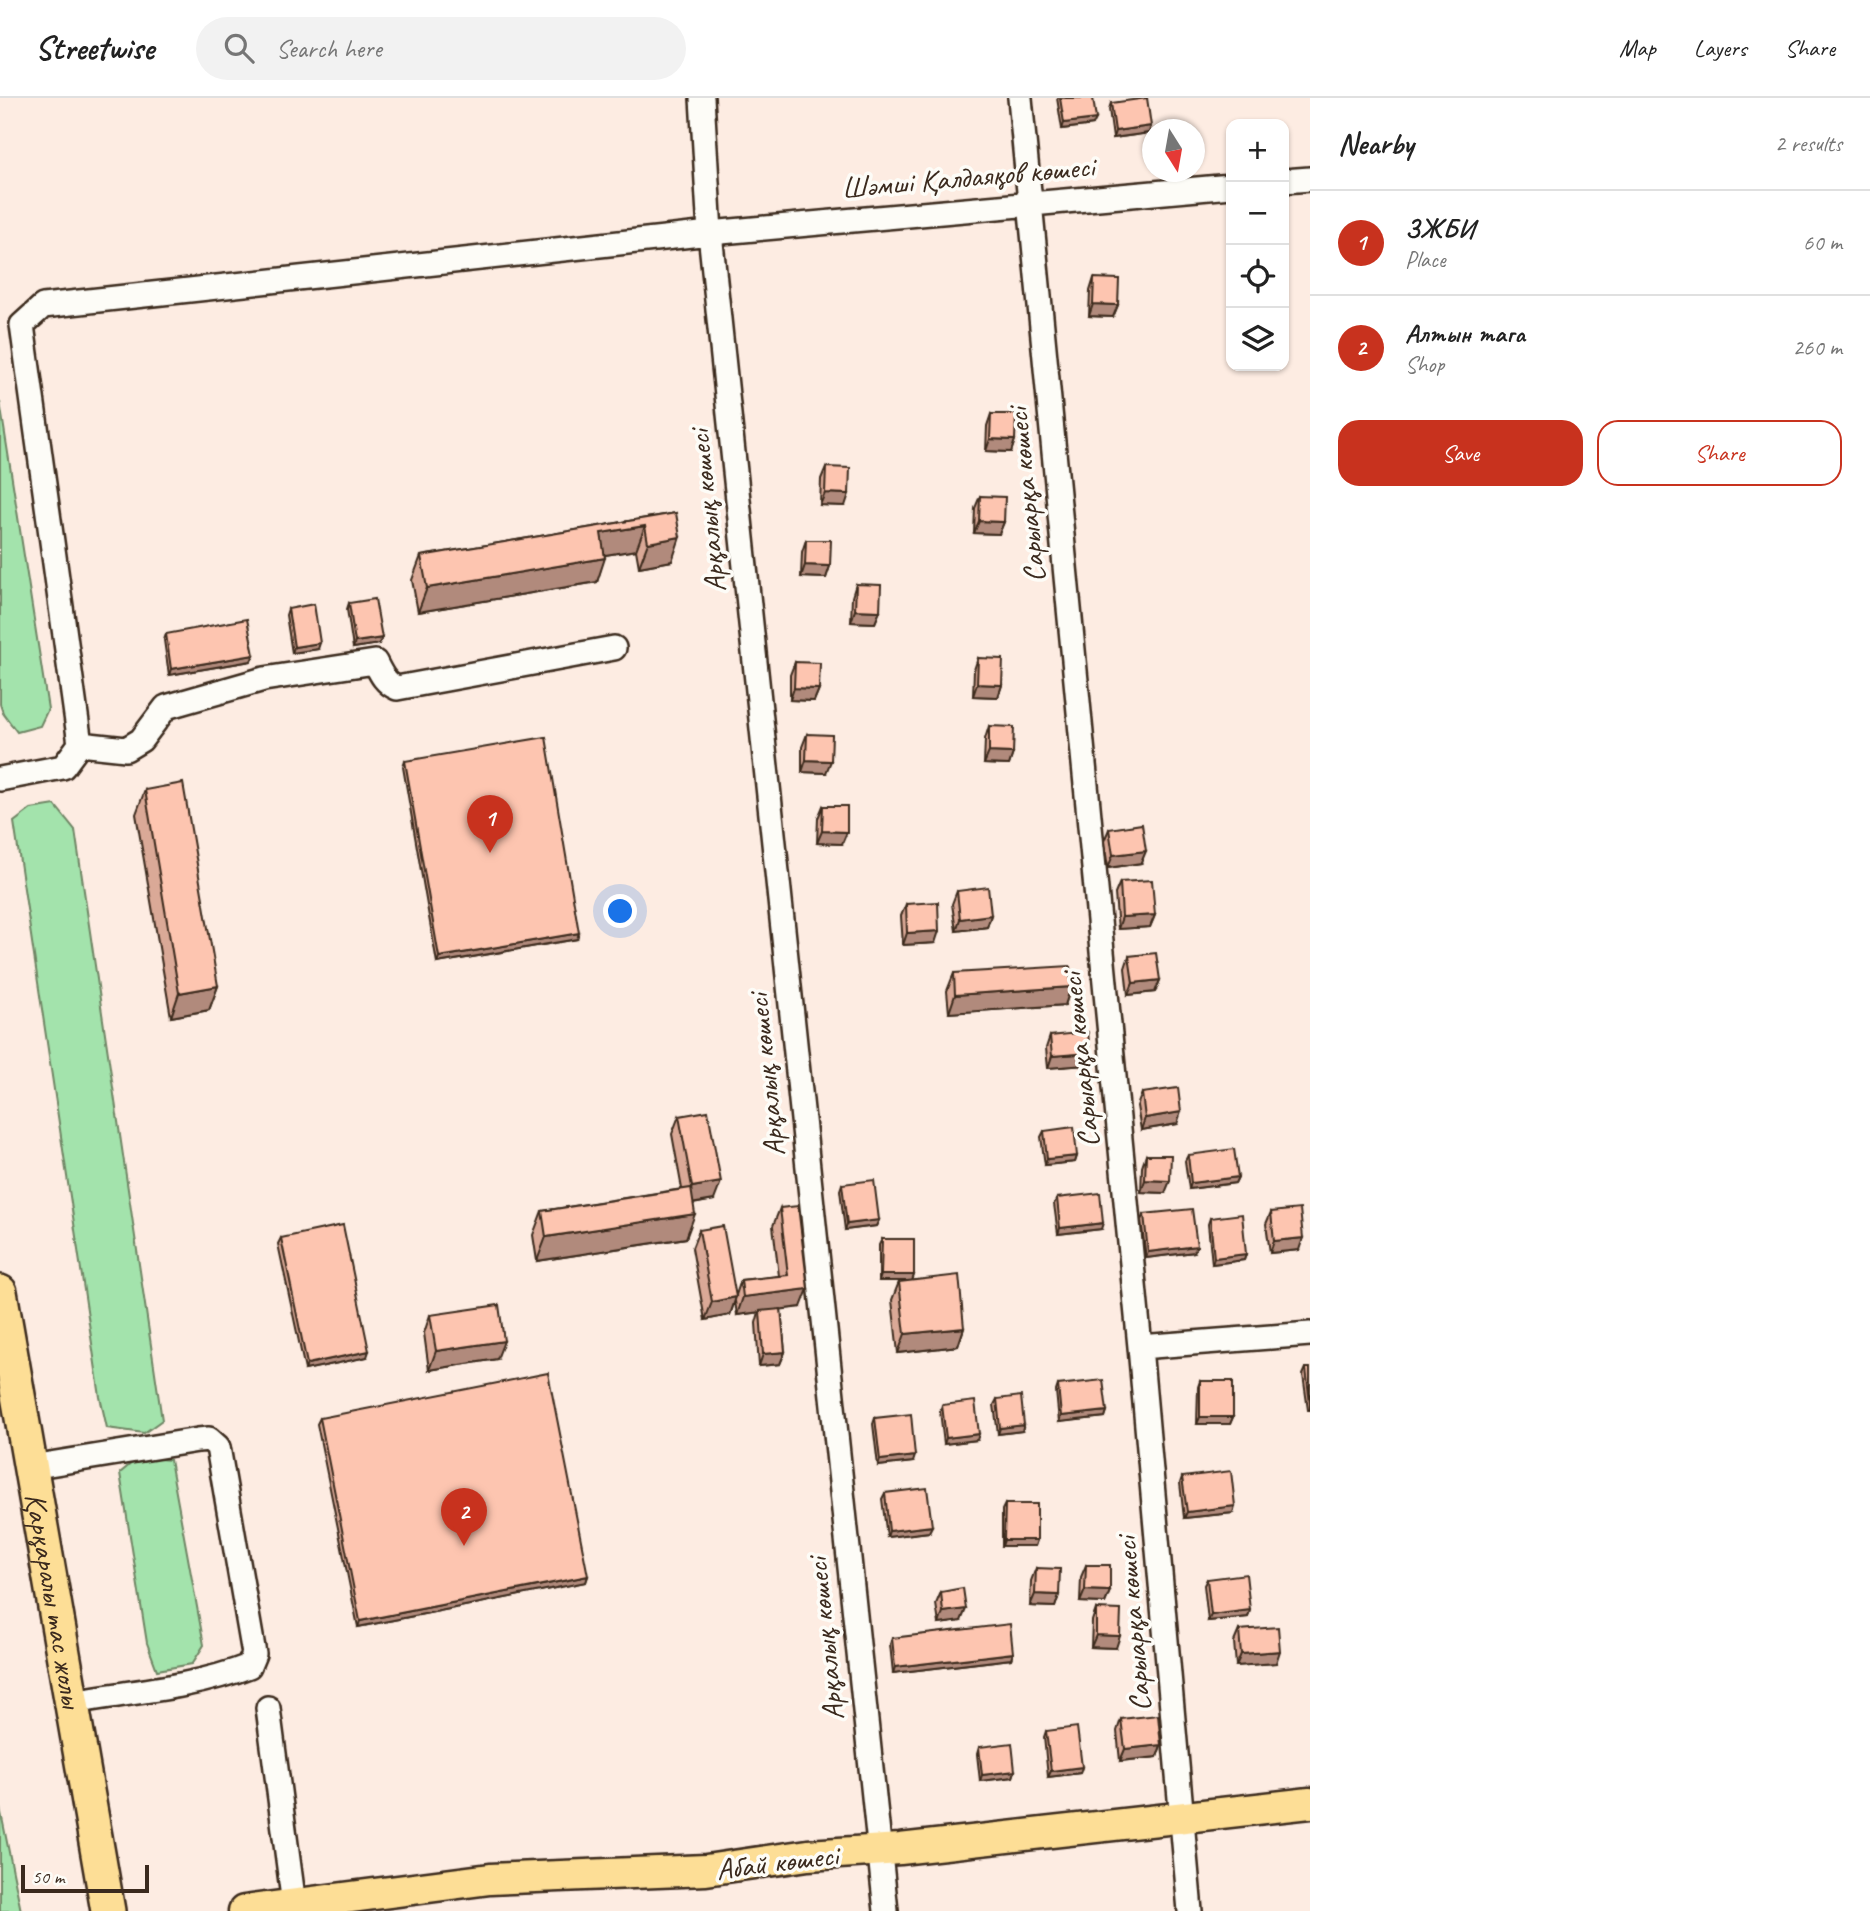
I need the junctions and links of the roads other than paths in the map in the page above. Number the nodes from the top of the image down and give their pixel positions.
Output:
1 (702, 98) edge
2 (1020, 98) edge
3 (1310, 179) edge
4 (1289, 181) edge
5 (1226, 186) edge
6 (1029, 203) junction
7 (710, 233) junction
8 (614, 648) dead end
9 (80, 744) junction
10 (0, 779) edge
11 (0, 1292) edge
12 (1310, 1334) edge
13 (1140, 1347) junction
14 (31, 1466) junction
15 (71, 1702) junction
16 (268, 1708) dead end
17 (1310, 1803) edge
18 (1182, 1816) junction
19 (878, 1851) junction
20 (294, 1905) junction
21 (108, 1911) edge
22 (244, 1911) edge
23 (886, 1911) edge
24 (1190, 1911) edge

1 - 7 street, Арқалық көшесі
2 - 6 street, Сарыарқа көшесі
3 - 4 street
5 - 6 street, Шәмші Қалдаяқов көшесі
6 - 7 street, Шәмші Қалдаяқов көшесі
6 - 13 street, Сарыарқа көшесі
7 - 9 street, Шәмші Қалдаяқов көшесі
7 - 19 street, Арқалық көшесі
8 - 9 street
9 - 10 street
11 - 14 highway, Қарқаралы тас жолы
12 - 13 street
13 - 18 street, Сарыарқа көшесі
14 - 15 highway, Қарқаралы тас жолы
14 - 15 street
15 - 21 highway, Қарқаралы тас жолы
16 - 20 street
17 - 18 main road, Абай көшесі
18 - 19 main road, Абай көшесі
18 - 24 street, Сарыарқа көшесі
19 - 20 main road, Абай көшесі
19 - 23 street, Арқалық көшесі
20 - 22 main road, Абай көшесі

